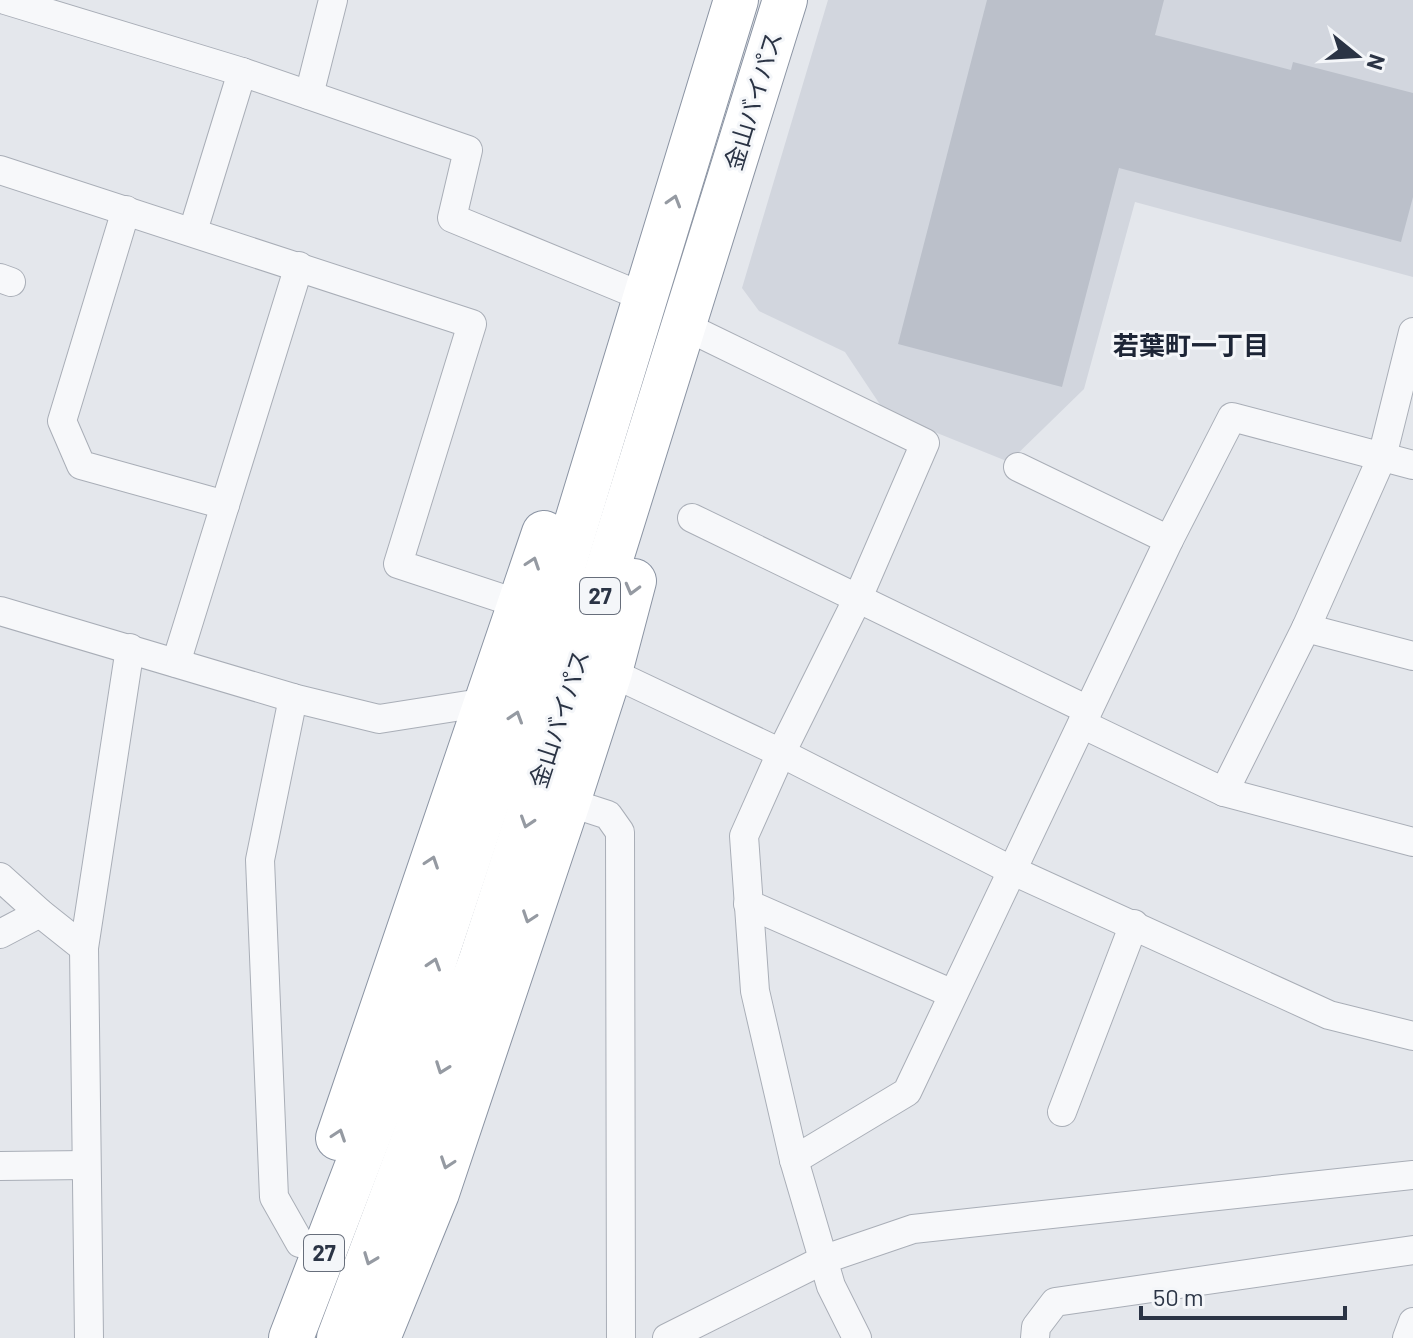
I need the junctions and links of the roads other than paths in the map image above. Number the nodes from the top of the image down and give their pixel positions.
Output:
1 (5, 0) edge
2 (333, 0) edge
3 (736, 0) edge
4 (785, 0) edge
5 (242, 72) junction
6 (309, 95) junction
7 (0, 170) edge
8 (126, 210) junction
9 (193, 231) junction
10 (710, 240) junction
11 (657, 253) junction
12 (299, 266) junction
13 (629, 291) junction
14 (697, 332) junction
15 (1413, 332) edge
16 (1382, 457) junction
17 (1413, 465) edge
18 (1018, 467) dead end
19 (225, 505) junction
20 (692, 518) dead end
21 (1169, 540) junction
22 (857, 600) junction
23 (519, 604) junction
24 (0, 611) edge
25 (1306, 628) junction
26 (130, 648) junction
27 (1413, 656) edge
28 (176, 663) junction
29 (610, 672) junction
30 (293, 698) junction
31 (487, 702) junction
32 (1085, 717) junction
33 (781, 753) junction
34 (1224, 792) junction
35 (568, 802) junction
36 (1413, 842) edge
37 (1011, 870) junction
38 (0, 877) edge
39 (748, 904) junction
40 (40, 913) junction
41 (1134, 924) junction
42 (0, 934) edge
43 (84, 948) junction
44 (953, 994) junction
45 (1413, 1036) edge
46 (1062, 1112) dead end
47 (794, 1160) junction
48 (86, 1165) junction
49 (0, 1166) edge
50 (1413, 1175) edge
51 (300, 1243) junction
52 (1413, 1250) edge
53 (825, 1259) junction
54 (1413, 1322) edge
55 (89, 1338) edge
56 (260, 1338) edge
57 (291, 1338) edge
58 (339, 1338) edge
59 (378, 1338) edge
60 (621, 1338) edge
61 (667, 1338) edge
62 (857, 1338) edge
63 (1035, 1338) edge
64 (1407, 1338) edge

1 - 5 street
2 - 6 street
11 -> 3 highway, 金山バイパス / 27
4 - 10 highway, 金山バイパス / 27
5 - 6 street
5 - 9 street
6 - 13 street
7 - 8 street
8 - 9 street
8 - 19 street
9 - 12 street
10 - 14 highway
10 -> 58 highway, 金山バイパス / 27
11 - 13 highway
57 -> 11 highway, 金山バイパス / 27
12 - 19 street
12 - 23 street
23 -> 13 highway
14 - 22 street
14 -> 29 highway
15 - 16 street
16 - 17 street
16 - 21 street
16 - 25 street
18 - 21 street
19 - 28 street
20 - 22 street
21 - 32 street
22 - 32 street
22 - 33 street
23 - 31 highway
24 - 26 street
25 - 27 street
25 - 34 street
26 - 28 street
26 - 43 street
28 - 30 street
29 - 33 street
29 - 35 highway
30 - 31 street
30 - 51 street
51 -> 31 highway
32 - 34 street
32 - 37 street
33 - 37 street
33 - 39 street
34 - 36 street
35 -> 59 highway
35 - 60 street
37 - 41 street
37 - 44 street
38 - 40 street
39 - 44 street
39 - 47 street
40 - 42 street
40 - 43 street
41 - 45 street
41 - 46 street
43 - 48 street
44 - 47 street
47 - 53 street
48 - 49 street
48 - 55 street
50 - 53 street
51 - 56 highway
52 - 63 street
53 - 61 street
53 - 62 street
54 - 64 street

